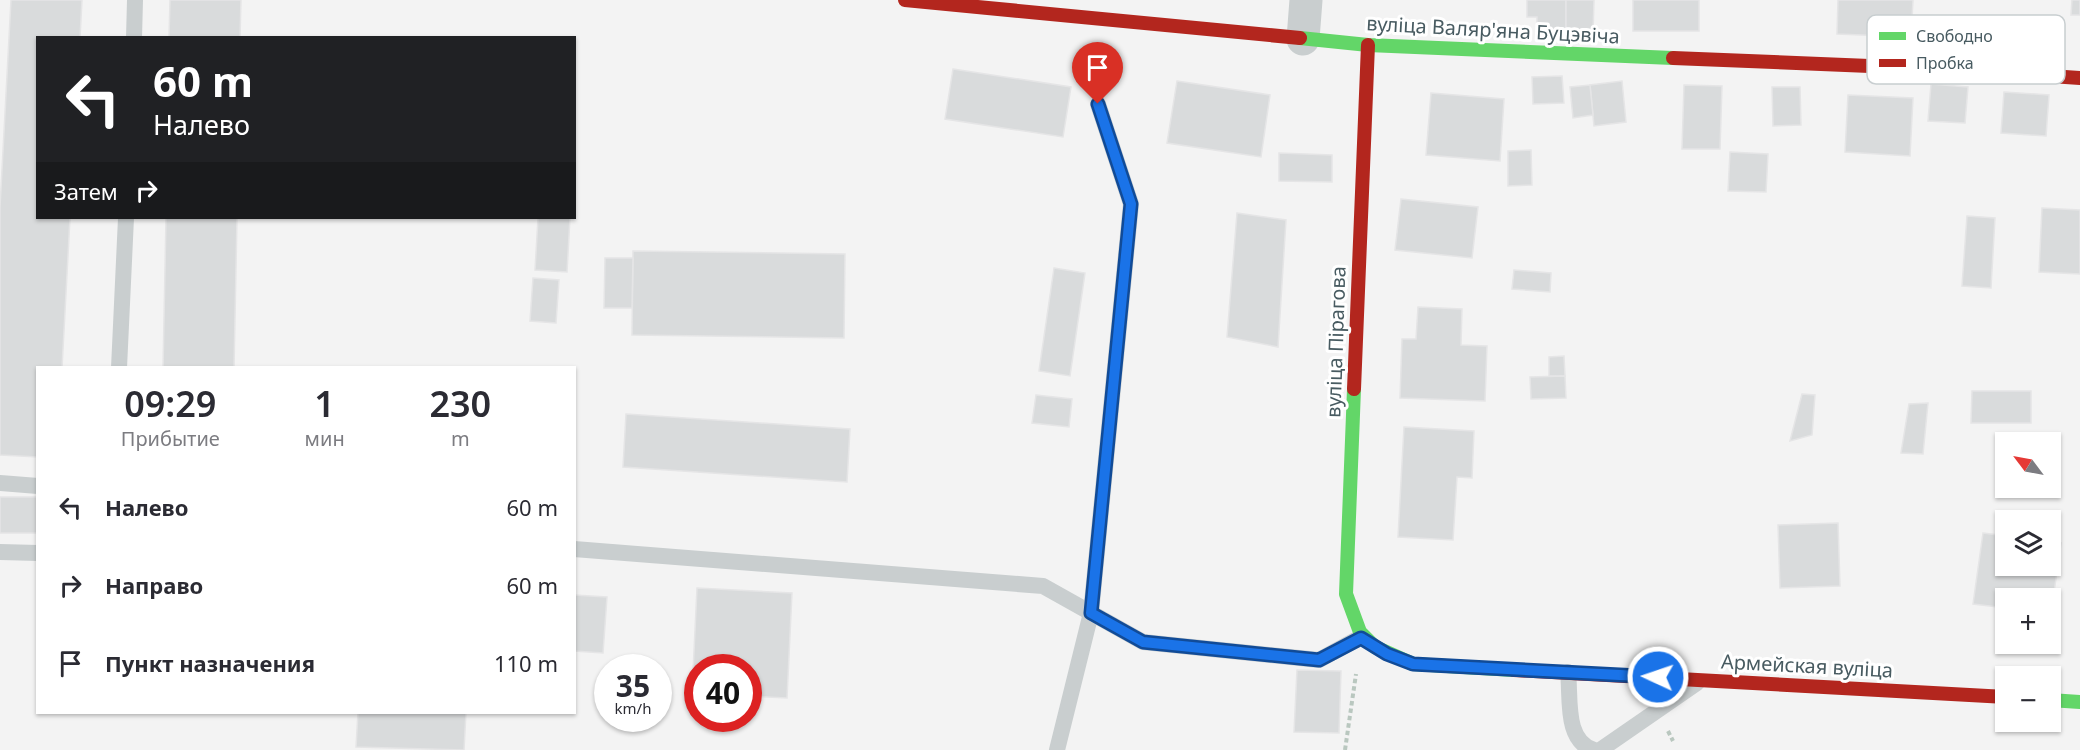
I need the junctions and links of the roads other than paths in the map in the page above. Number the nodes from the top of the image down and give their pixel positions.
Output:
1 (135, 0) edge
2 (905, 0) edge
3 (1306, 0) edge
4 (134, 36) edge
5 (1303, 39) junction
6 (1368, 45) junction
7 (1867, 66) edge
8 (2065, 77) edge
9 (2080, 78) edge
10 (1098, 104) dead end
11 (126, 219) edge
12 (119, 366) edge
13 (0, 483) edge
14 (36, 486) edge
15 (576, 549) edge
16 (0, 552) edge
17 (36, 553) edge
18 (1091, 613) junction
19 (1361, 638) junction
20 (1569, 672) junction
21 (1703, 679) junction
22 (1995, 696) edge
23 (2061, 701) edge
24 (2080, 702) edge
25 (1057, 750) edge
26 (1594, 750) edge
27 (1600, 750) edge

1 - 4 lane
2 - 5 street, вуліца Валяр'яна Буцэвіча
3 - 5 street
5 - 6 street, вуліца Валяр'яна Буцэвіча
6 - 7 street, вуліца Валяр'яна Буцэвіча
6 - 19 street, вуліца Пірагова
8 - 9 street, вуліца Валяр'яна Буцэвіча
10 - 18 lane
11 - 12 lane
13 - 14 lane
15 - 18 lane
16 - 17 lane
18 - 19 lane
18 - 25 lane
19 - 20 street, Армейская вуліца
20 - 21 street, Армейская вуліца
20 - 26 lane
21 - 22 street, Армейская вуліца
21 - 27 lane
23 - 24 street

